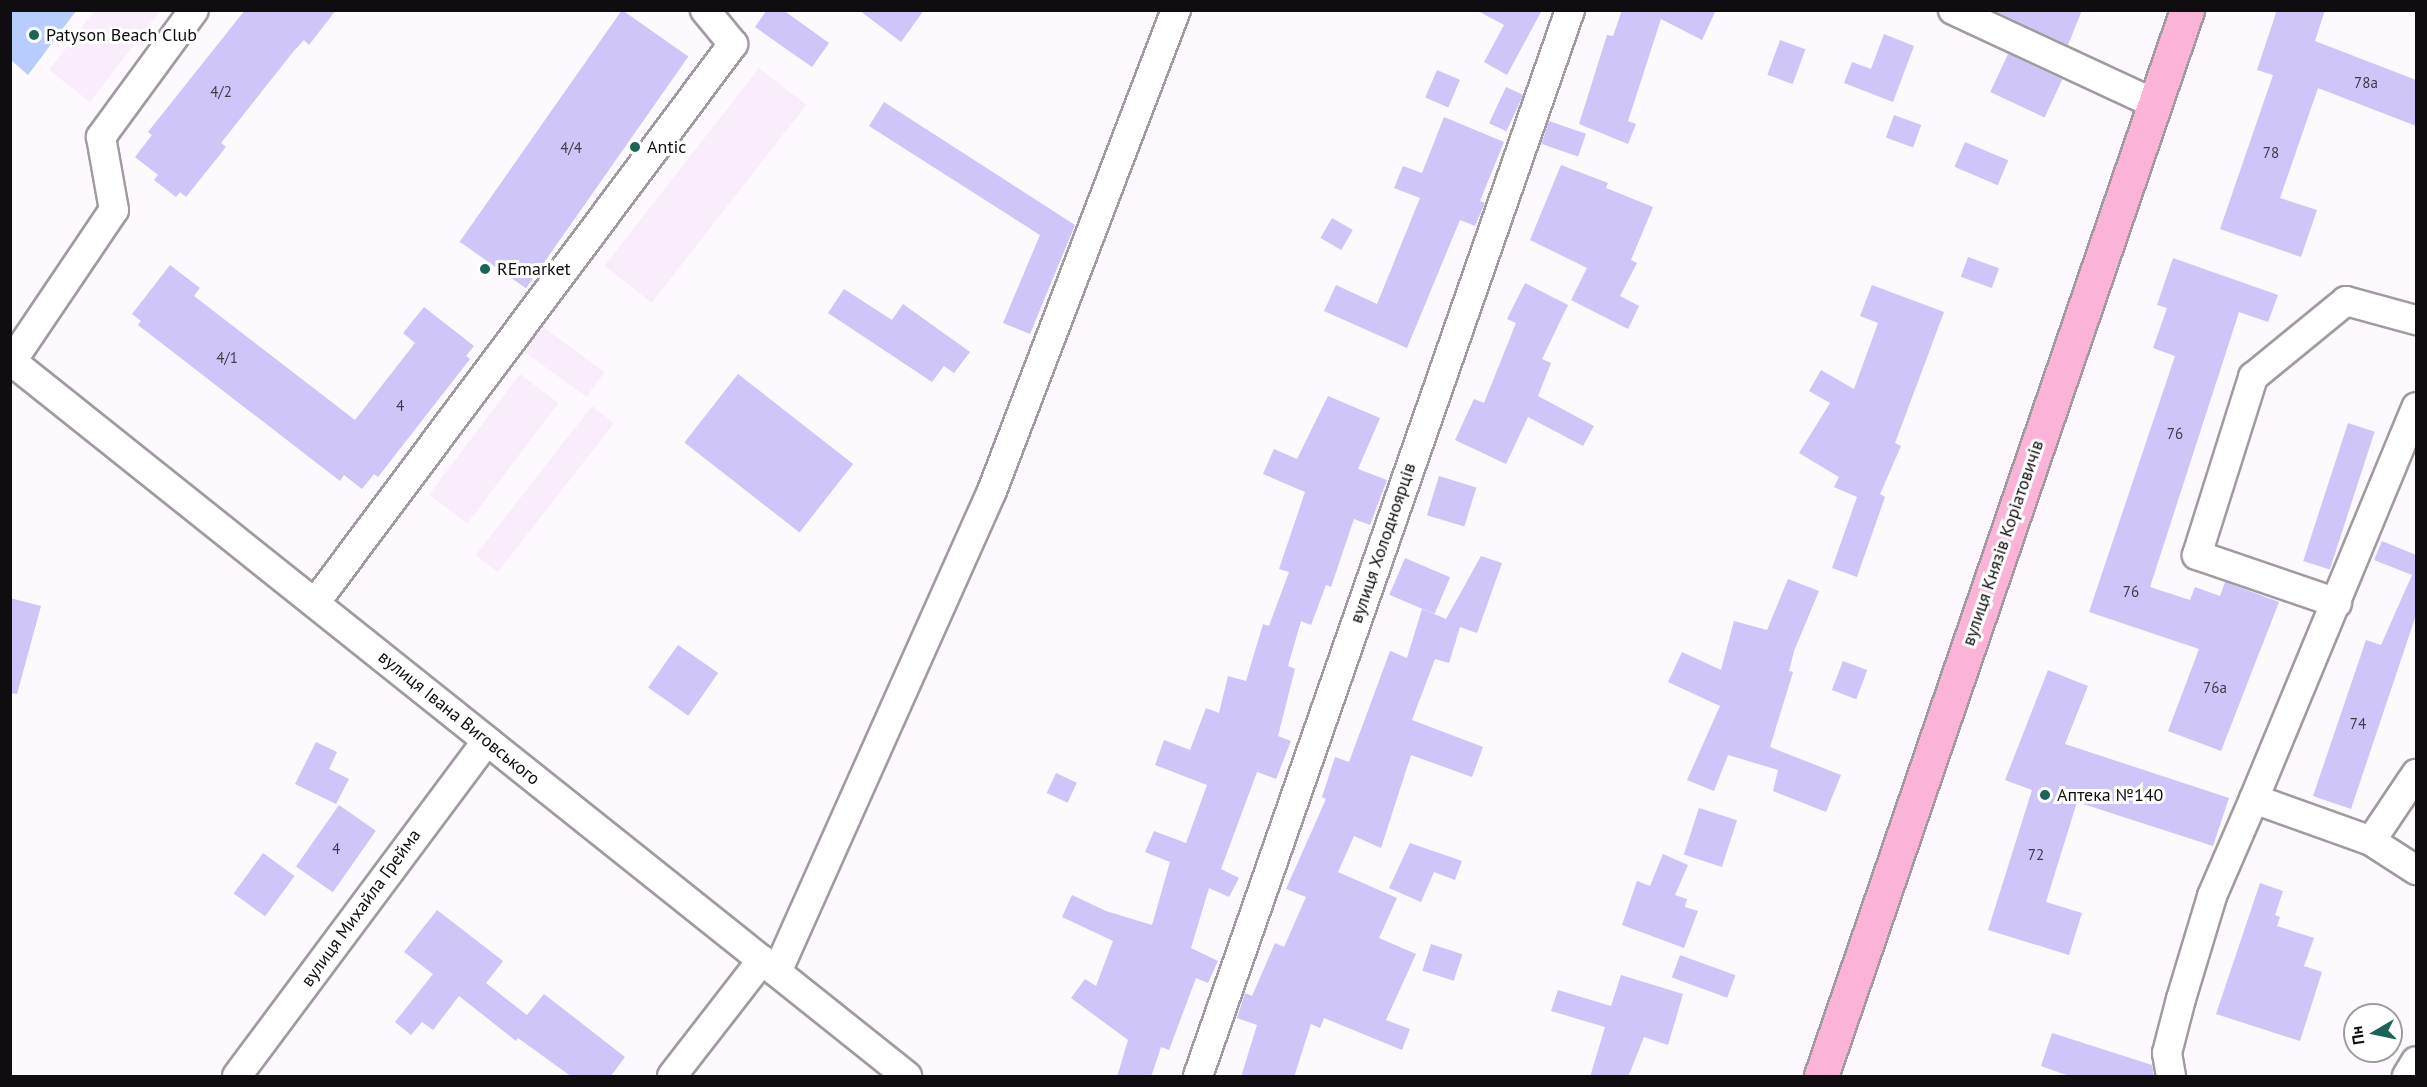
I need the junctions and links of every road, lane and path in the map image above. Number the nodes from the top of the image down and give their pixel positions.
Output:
1 (194, 10) edge
2 (705, 10) edge
3 (1176, 10) edge
4 (1570, 10) edge
5 (1953, 10) edge
6 (2187, 10) edge
7 (2153, 103) junction
8 (2416, 320) edge
9 (11, 361) edge
10 (2416, 407) edge
11 (315, 603) junction
12 (2337, 603) junction
13 (487, 741) junction
14 (2416, 774) edge
15 (2254, 799) junction
16 (2371, 841) junction
17 (2416, 870) edge
18 (770, 966) junction
19 (2416, 1061) edge
20 (237, 1077) edge
21 (672, 1077) edge
22 (907, 1077) edge
23 (1198, 1077) edge
24 (1821, 1077) edge
25 (2171, 1077) edge
26 (2407, 1077) edge

1 - 9 street
2 - 11 street
3 - 18 street
4 - 23 street, вулиця Холодноярців
5 - 7 street
6 - 7 main road, вулиця Князів Коріатовичів
7 - 24 main road, вулиця Князів Коріатовичів
8 - 12 street
9 - 11 street, вулиця Івана Виговського
10 - 12 street
11 - 13 street, вулиця Івана Виговського
12 - 15 street
13 - 18 street, вулиця Івана Виговського
13 - 20 street, вулиця Михайла Грейма
14 - 16 street
15 - 16 street
15 - 25 street
16 - 17 street
18 - 21 street
18 - 22 street, вулиця Івана Виговського
19 - 26 street

